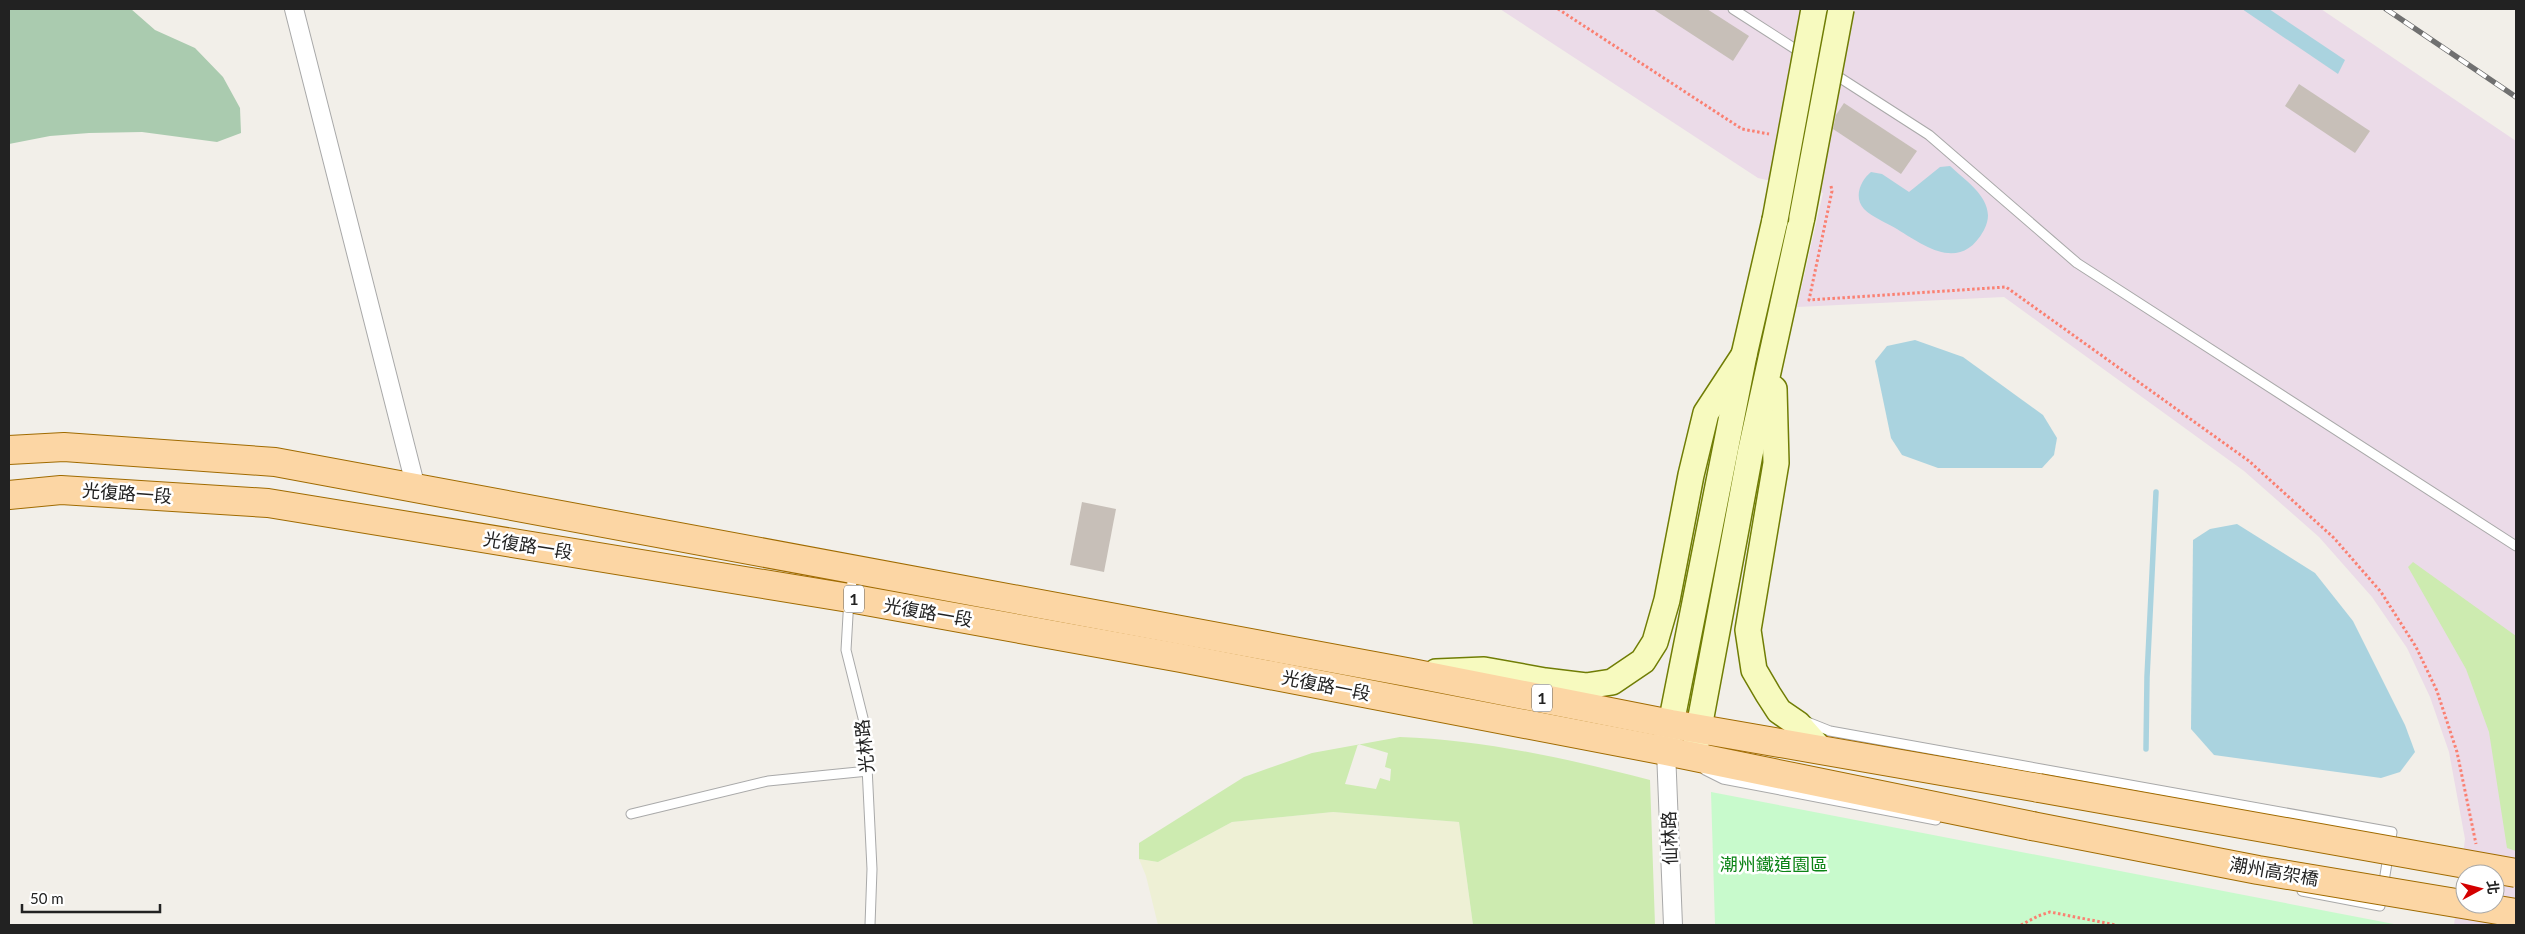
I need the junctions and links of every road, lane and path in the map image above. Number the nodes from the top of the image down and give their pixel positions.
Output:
1 (294, 9) edge
2 (1558, 9) edge
3 (1733, 9) edge
4 (1814, 9) edge
5 (1842, 9) edge
6 (1778, 136) dead end
7 (1830, 181) dead end
8 (1744, 354) junction
9 (1772, 354) junction
10 (9, 450) edge
11 (416, 488) junction
12 (9, 495) edge
13 (2516, 546) edge
14 (854, 569) junction
15 (849, 598) junction
16 (1412, 673) junction
17 (1779, 711) junction
18 (1671, 724) junction
19 (1698, 729) junction
20 (1821, 750) junction
21 (1666, 751) junction
22 (1693, 757) junction
23 (868, 771) junction
24 (630, 814) dead end
25 (1949, 823) dead end
26 (2475, 850) dead end
27 (2516, 873) edge
28 (2292, 889) dead end
29 (2516, 913) edge
30 (870, 925) edge
31 (1673, 925) edge
32 (2021, 925) edge
33 (2116, 925) edge

1 - 11 street
2 - 6 path
3 - 13 lane
4 - 8 street, bridge
5 - 9 street, bridge
7 - 26 path
8 - 16 street
8 - 18 street
9 - 17 street
9 - 19 street
10 - 11 main road, 光復路一段 / 1
11 - 14 main road, 光復路一段 / 1
12 - 15 main road, 光復路一段 / 1
14 - 15 lane, 光林路
14 - 16 main road, 光復路一段 / 1
15 - 21 main road, 光復路一段 / 1
15 - 23 lane, 光林路
16 - 18 main road, 1
17 - 20 street
17 - 28 lane
18 - 19 main road, 1
18 - 21 street
19 - 20 main road
19 - 22 street
20 - 27 main road, bridge
21 - 22 main road, 光復路一段 / 1
21 - 25 lane
21 - 31 street, 仙林路
22 - 29 main road, 潮州高架橋, bridge
23 - 24 lane
23 - 30 lane, 光林路
32 - 33 path

